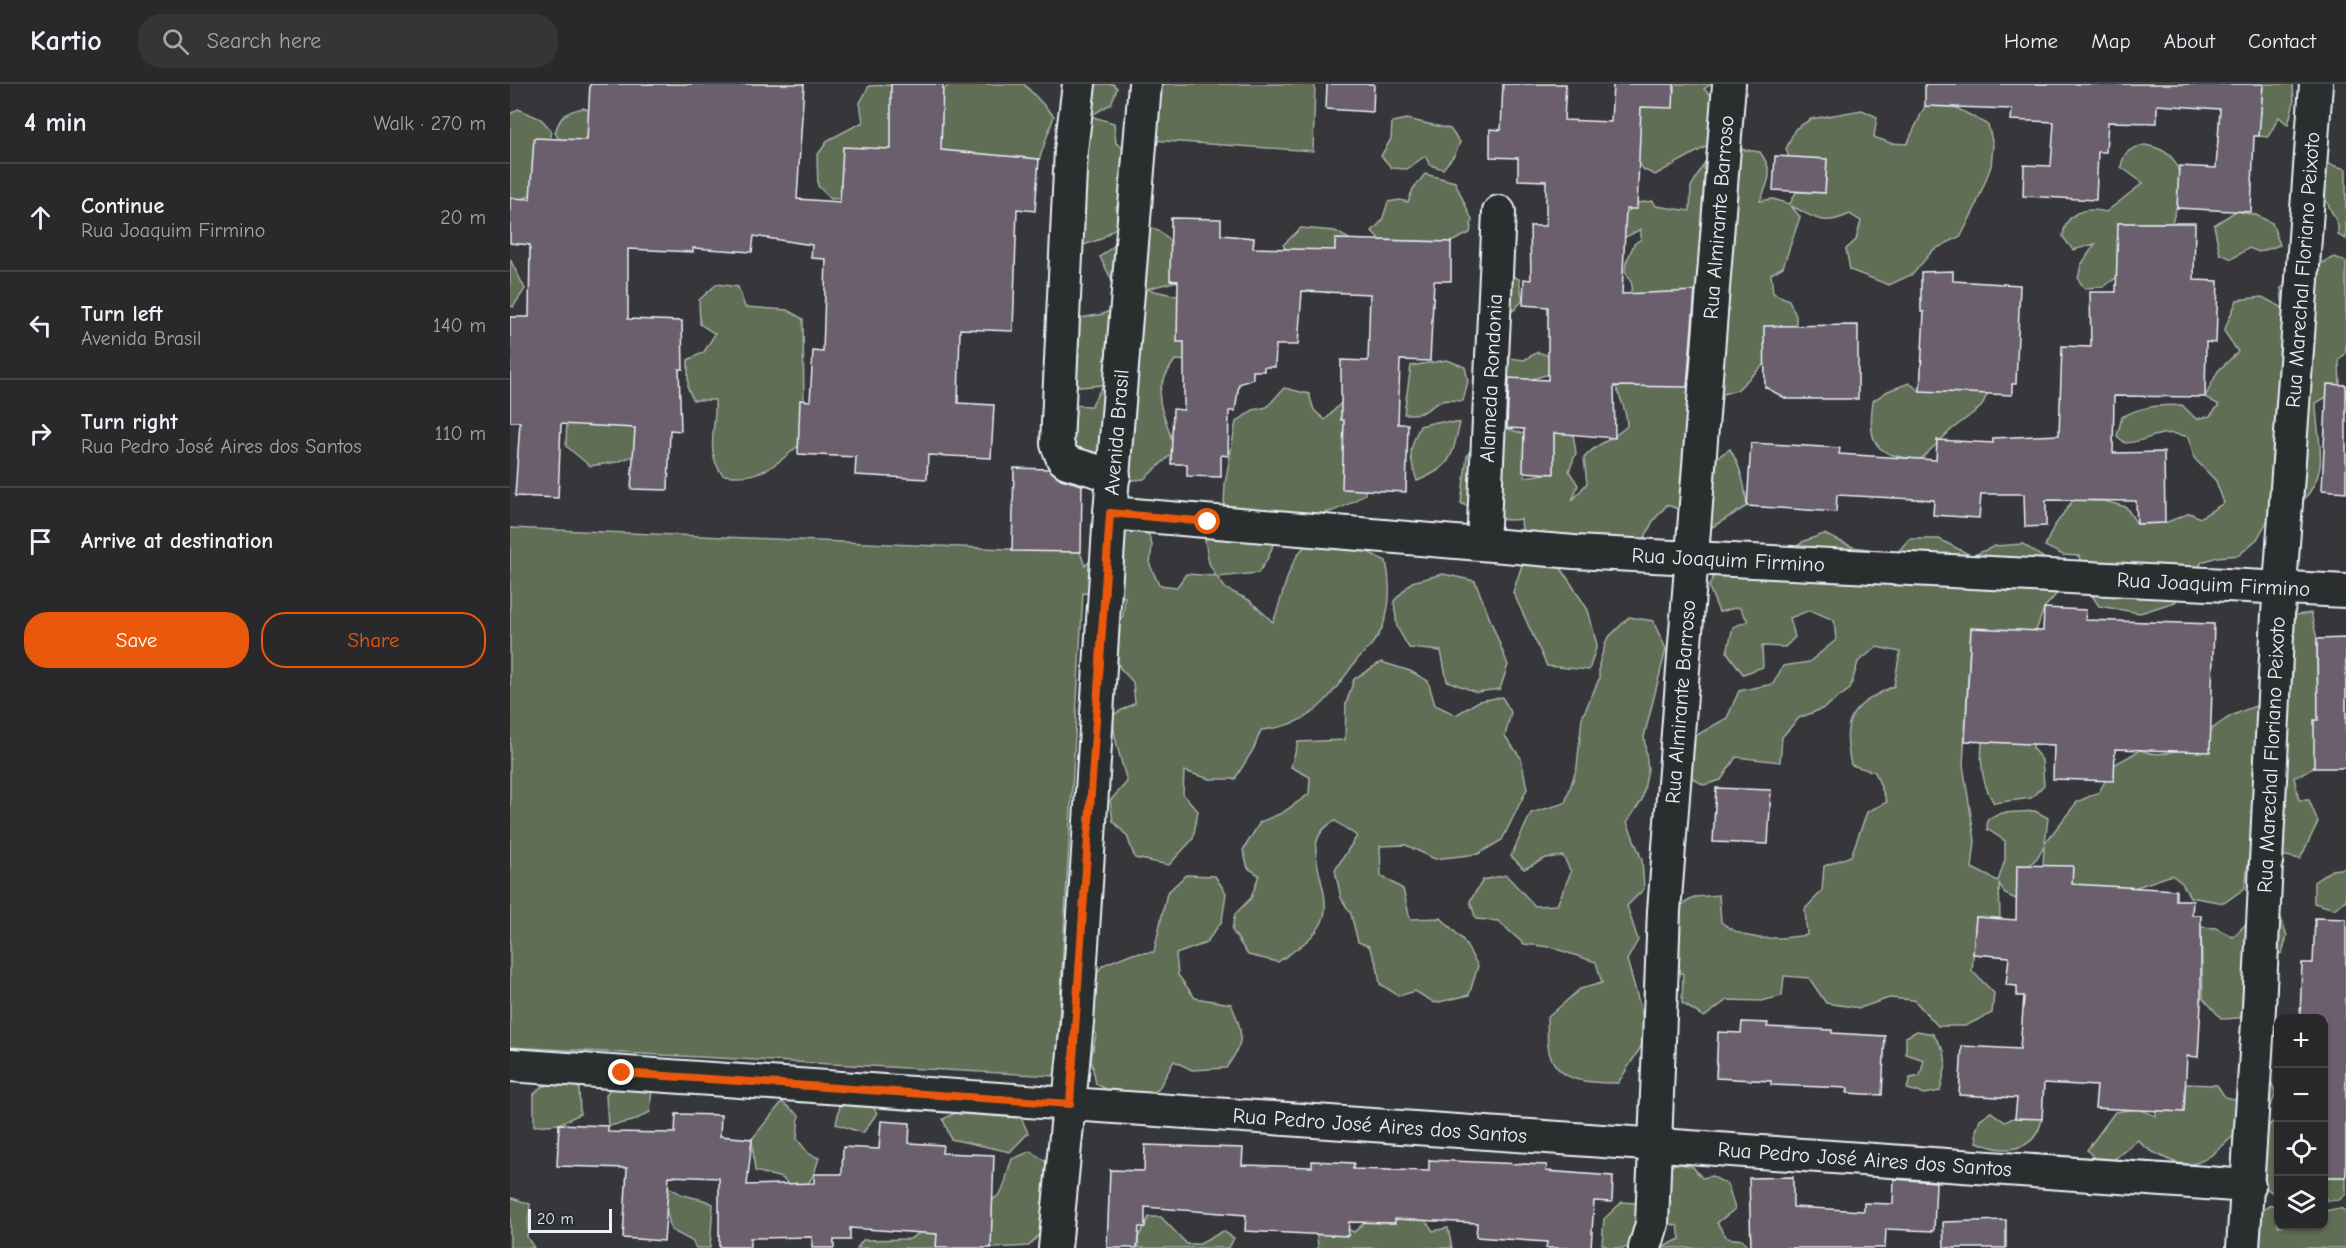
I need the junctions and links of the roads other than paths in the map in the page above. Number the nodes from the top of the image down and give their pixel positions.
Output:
1 (1079, 84) edge
2 (1145, 84) edge
3 (1729, 84) edge
4 (2316, 84) edge
5 (1499, 212) dead end
6 (1114, 476) junction
7 (1110, 513) junction
8 (1483, 544) junction
9 (1693, 559) junction
10 (2280, 587) junction
11 (2346, 591) edge
12 (510, 1065) edge
13 (1070, 1104) junction
14 (1656, 1143) junction
15 (2249, 1186) junction
16 (1055, 1248) edge
17 (1645, 1248) edge
18 (2243, 1248) edge

1 - 6 street
2 - 6 street, Avenida Brasil
3 - 9 street, Rua Almirante Barroso
4 - 10 street, Rua Marechal Floriano Peixoto
5 - 8 street, Alameda Rondonia
6 - 7 street, Avenida Brasil
7 - 8 street, Rua Joaquim Firmino
7 - 13 street, Avenida Brasil
8 - 9 street, Rua Joaquim Firmino
9 - 10 street, Rua Joaquim Firmino
9 - 14 street, Rua Almirante Barroso
10 - 11 street, Rua Joaquim Firmino
10 - 15 street, Rua Marechal Floriano Peixoto
12 - 13 street, Rua Pedro José Aires dos Santos
13 - 14 street, Rua Pedro José Aires dos Santos
13 - 16 street, Avenida Brasil
14 - 15 street, Rua Pedro José Aires dos Santos
14 - 17 street, Rua Almirante Barroso
15 - 18 street, Rua Marechal Floriano Peixoto

